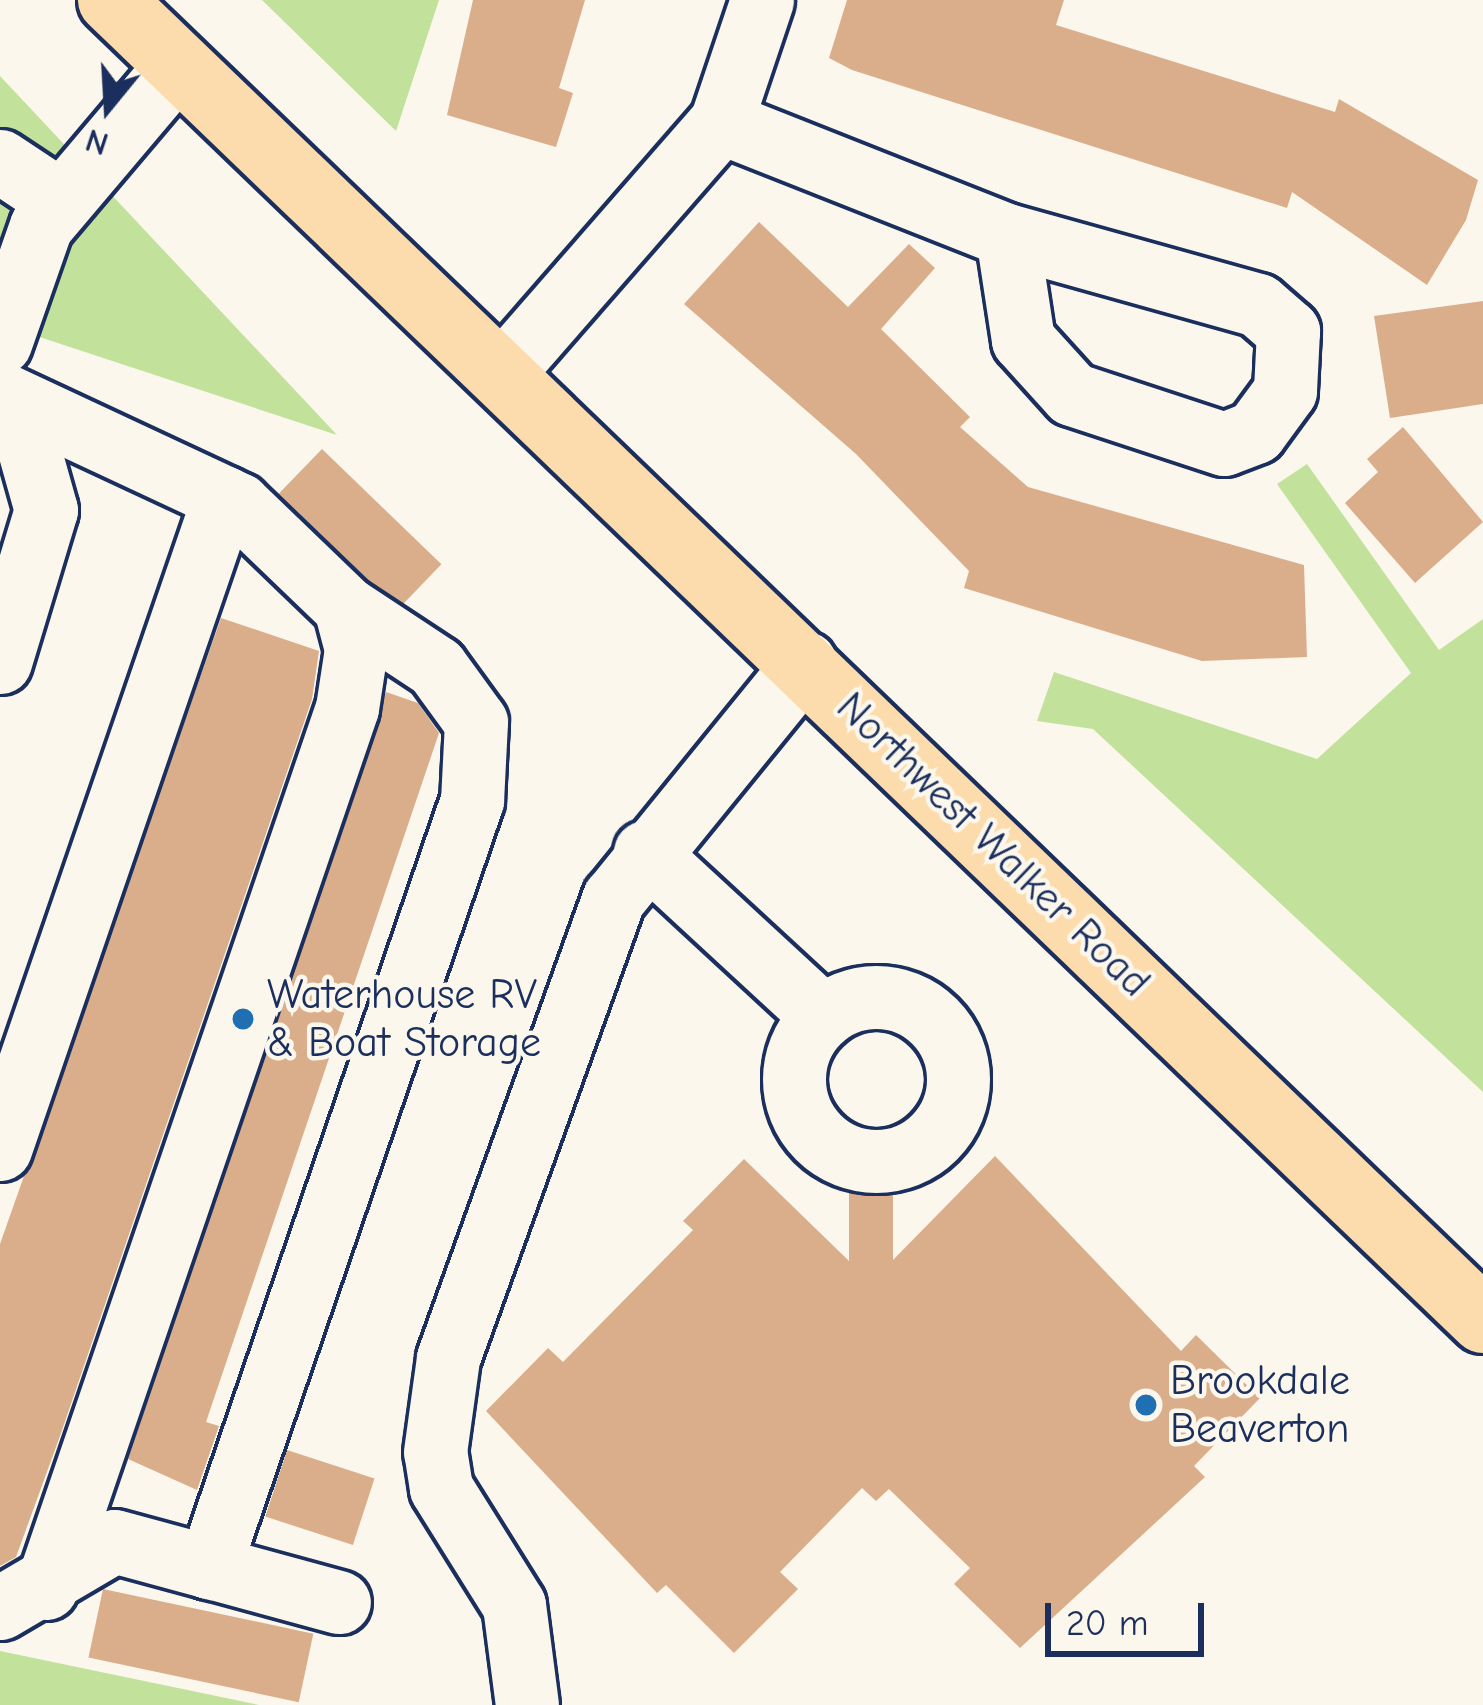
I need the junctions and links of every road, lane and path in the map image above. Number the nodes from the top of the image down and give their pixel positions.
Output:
1 (111, 0) edge
2 (761, 0) edge
3 (177, 65) junction
4 (721, 122) junction
5 (0, 161) edge
6 (59, 200) junction
7 (1007, 235) dead end
8 (0, 343) edge
9 (501, 374) junction
10 (8, 400) edge
11 (224, 497) junction
12 (345, 607) junction
13 (0, 662) edge
14 (805, 663) junction
15 (645, 851) junction
16 (824, 1016) dead end
17 (0, 1149) edge
18 (1483, 1320) edge
19 (209, 1568) junction
20 (23, 1598) edge
21 (339, 1602) dead end
22 (527, 1705) edge

1 - 3 main road, Northwest Walker Road
2 - 4 street
3 - 6 street
3 - 9 main road, Northwest Walker Road
4 - 7 street
4 - 9 street
5 - 6 street
6 - 8 street
9 - 14 main road, Northwest Walker Road
10 - 11 street
10 - 13 street
11 - 12 street
11 - 17 street
12 - 19 street
12 - 20 street
14 - 15 street
14 - 18 main road, Northwest Walker Road
15 - 16 street
15 - 22 street
19 - 20 street
19 - 21 street

